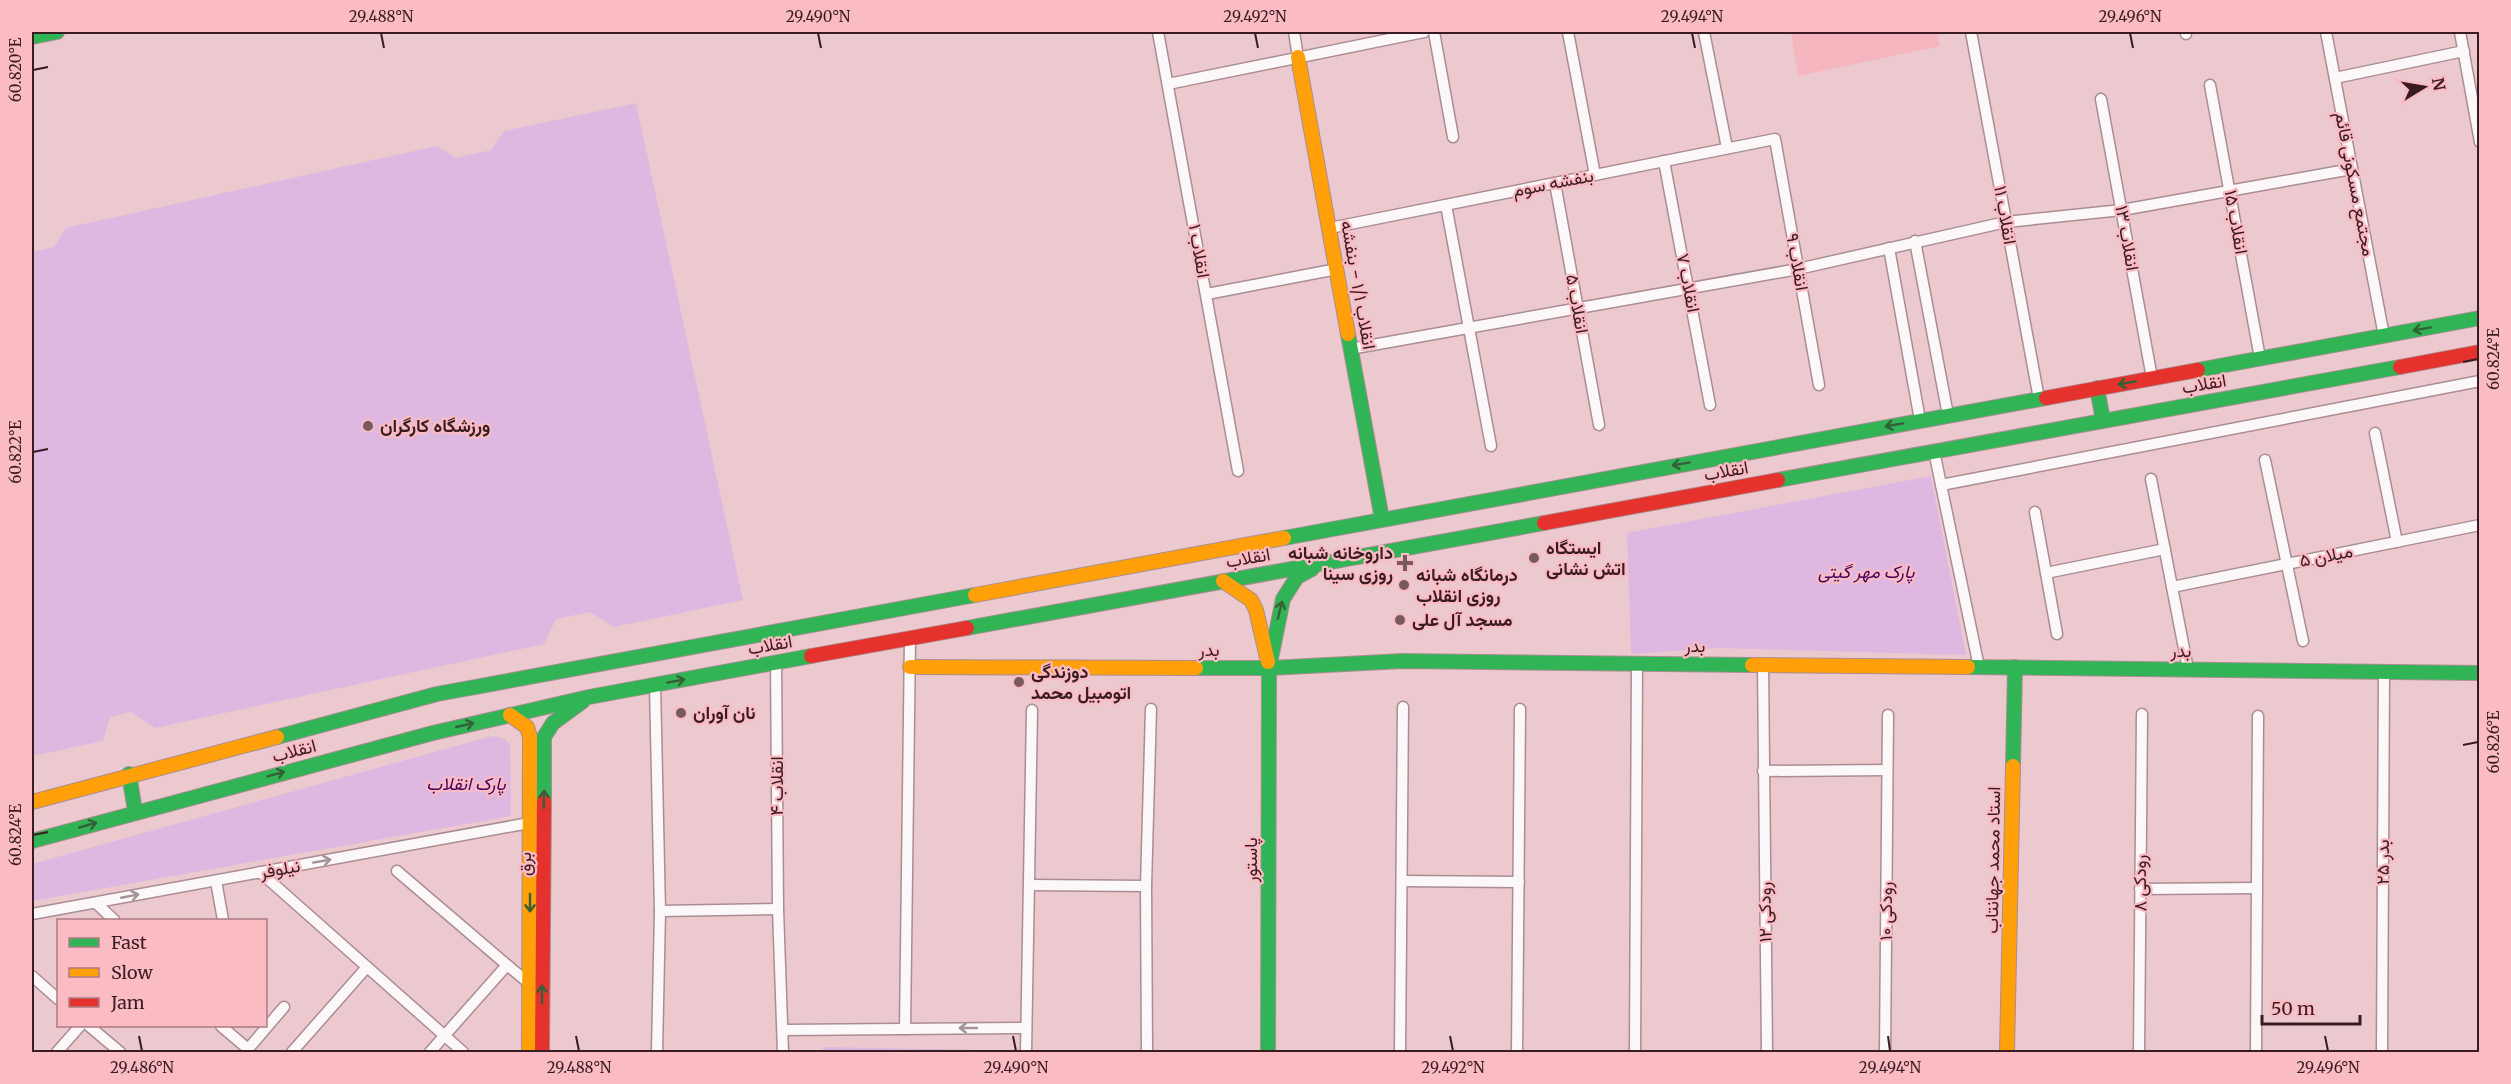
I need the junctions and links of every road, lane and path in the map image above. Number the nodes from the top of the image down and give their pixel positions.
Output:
1 (57, 32) edge
2 (1158, 32) edge
3 (1294, 32) edge
4 (1424, 32) edge
5 (1434, 32) edge
6 (1568, 32) edge
7 (1704, 32) edge
8 (1971, 32) edge
9 (2326, 32) edge
10 (2460, 32) edge
11 (32, 37) edge
12 (2464, 51) junction
13 (1298, 57) junction
14 (2335, 78) junction
15 (1168, 84) junction
16 (2211, 86) dead end
17 (2101, 99) dead end
18 (1453, 137) dead end
19 (1775, 139) joint
20 (2480, 142) edge
21 (1727, 148) junction
22 (1664, 161) junction
23 (2352, 169) junction
24 (1595, 175) junction
25 (1555, 183) junction
26 (2230, 191) junction
27 (1446, 205) junction
28 (2122, 210) junction
29 (2006, 222) junction
30 (1330, 228) junction
31 (1915, 242) junction
32 (1889, 248) junction
33 (1337, 269) junction
34 (1798, 269) junction
35 (1689, 288) junction
36 (1207, 294) junction
37 (1577, 309) junction
38 (2480, 318) edge
39 (1469, 328) junction
40 (2384, 336) junction
41 (1350, 349) junction
42 (2480, 352) edge
43 (2260, 358) junction
44 (2152, 378) junction
45 (2480, 381) edge
46 (1819, 385) dead end
47 (2097, 388) junction
48 (2039, 399) junction
49 (1710, 405) dead end
50 (1948, 416) junction
51 (1920, 420) junction
52 (2103, 420) junction
53 (1599, 425) dead end
54 (2375, 433) dead end
55 (1491, 446) dead end
56 (1934, 451) junction
57 (2265, 460) dead end
58 (1238, 471) dead end
59 (2151, 479) dead end
60 (1941, 484) junction
61 (2035, 512) dead end
62 (1382, 519) junction
63 (2480, 525) edge
64 (2397, 542) junction
65 (2165, 549) junction
66 (1321, 563) junction
67 (2287, 564) junction
68 (2046, 573) junction
69 (1223, 581) junction
70 (2172, 588) junction
71 (2057, 634) dead end
72 (910, 638) junction
73 (2302, 641) dead end
74 (777, 662) junction
75 (1637, 663) junction
76 (1764, 665) junction
77 (910, 667) junction
78 (1979, 667) junction
79 (2015, 667) junction
80 (1269, 668) junction
81 (2188, 669) junction
82 (2384, 671) junction
83 (2480, 673) edge
84 (655, 685) junction
85 (589, 697) junction
86 (1403, 707) dead end
87 (1151, 709) dead end
88 (1520, 709) dead end
89 (1032, 710) dead end
90 (2142, 714) dead end
91 (510, 715) junction
92 (1888, 715) dead end
93 (2258, 716) dead end
94 (1887, 770) junction
95 (1763, 771) junction
96 (129, 774) junction
97 (32, 802) edge
98 (135, 811) junction
99 (529, 823) junction
100 (544, 823) junction
101 (32, 841) edge
102 (397, 871) dead end
103 (260, 872) junction
104 (216, 880) junction
105 (1402, 881) junction
106 (1519, 882) junction
107 (1030, 885) junction
108 (1146, 886) junction
109 (2257, 888) junction
110 (2140, 889) junction
111 (96, 903) junction
112 (778, 909) junction
113 (660, 911) junction
114 (32, 914) edge
115 (112, 919) edge
116 (223, 919) edge
117 (507, 965) junction
118 (367, 967) junction
119 (32, 976) edge
120 (530, 984) junction
121 (57, 998) edge
122 (284, 1007) dead end
123 (79, 1027) edge
124 (90, 1027) edge
125 (222, 1027) edge
126 (267, 1027) edge
127 (267, 1027) edge
128 (1026, 1028) junction
129 (905, 1029) junction
130 (783, 1030) junction
131 (444, 1036) junction
132 (57, 1053) edge
133 (120, 1053) edge
134 (292, 1053) edge
135 (430, 1053) edge
136 (463, 1053) edge
137 (529, 1053) edge
138 (542, 1053) edge
139 (657, 1053) edge
140 (783, 1053) edge
141 (1026, 1053) edge
142 (1147, 1053) edge
143 (1268, 1053) edge
144 (1400, 1053) edge
145 (1517, 1053) edge
146 (1635, 1053) edge
147 (1767, 1053) edge
148 (1885, 1053) edge
149 (2007, 1053) edge
150 (2139, 1053) edge
151 (2256, 1053) edge
152 (2382, 1053) edge

1 - 11 main road
2 - 15 street, انقلاب ۱
3 - 13 street
4 - 13 street
5 - 18 street
6 - 24 street
7 - 21 street
8 - 29 street, انقلاب ۱۱
9 - 14 street, مجتمع مسکونی قائم
10 - 12 street
12 - 14 street
12 - 20 street
13 - 15 street
13 - 30 main road, انقلاب ۱/۱ - بنفشه
14 - 23 street, مجتمع مسکونی قائم
15 - 36 street, انقلاب ۱
16 - 26 street, انقلاب ۱۵
17 - 28 street, انقلاب ۱۳
19 - 21 street, بنفشه سوم
19 - 34 street, انقلاب ۹
21 - 22 street, بنفشه سوم
22 - 24 street, بنفشه سوم
22 - 35 street, انقلاب ۷
23 - 26 street
23 - 40 street, مجتمع مسکونی قائم
24 - 25 street, بنفشه سوم
25 - 27 street, بنفشه سوم
25 - 37 street, انقلاب ۵
26 - 28 street
26 - 43 street, انقلاب ۱۵
27 - 30 street, بنفشه سوم
27 - 39 street
28 - 29 street
28 - 44 street, انقلاب ۱۳
29 - 31 street
29 - 48 street, انقلاب ۱۱
30 - 33 main road, انقلاب ۱/۱ - بنفشه
31 - 32 street
31 - 50 street
32 - 34 street
32 - 51 street
33 - 36 street
33 - 41 main road, انقلاب ۱/۱ - بنفشه
34 - 35 street
34 - 46 street, انقلاب ۹
35 - 37 street
35 - 49 street, انقلاب ۷
36 - 58 street, انقلاب ۱
37 - 39 street
37 - 53 street, انقلاب ۵
38 -> 40 main road, انقلاب
39 - 41 street
39 - 55 street
40 - 43 main road, انقلاب
41 - 62 main road, انقلاب ۱/۱ - بنفشه
42 - 52 main road, انقلاب
43 - 44 main road, انقلاب
44 -> 47 main road, انقلاب
45 - 60 street
47 - 48 main road, انقلاب
47 - 52 main road
48 - 50 main road, انقلاب
50 - 51 main road, انقلاب
51 -> 62 main road, انقلاب
52 - 56 main road, انقلاب
54 - 64 street
56 - 60 street
56 - 66 main road, انقلاب
57 - 67 street
59 - 65 street
60 - 78 street
61 - 68 street
62 - 96 main road, انقلاب
63 - 64 street, میلان ۵
64 - 67 street, میلان ۵
65 - 68 street
65 - 70 street
66 - 69 main road, انقلاب
80 -> 66 main road
67 - 70 street, میلان ۵
67 - 73 street
68 - 71 street
69 - 72 main road, انقلاب
69 - 80 main road
70 - 81 street
72 - 74 main road, انقلاب
72 - 77 street
84 -> 74 main road, انقلاب
74 - 112 street, انقلاب ۴
75 - 76 main road, بدر
75 - 80 main road, بدر
75 - 146 street
76 - 78 main road, بدر
76 - 95 street, رودکی ۱۲
77 - 80 main road, بدر
77 - 129 street
78 - 79 main road, بدر
79 - 81 main road, بدر
79 - 149 main road, استاد محمد جهانتاب
80 - 143 main road, پاستور
81 - 82 main road, بدر
82 - 83 main road, بدر
82 - 152 street, بدر ۲۵
84 - 85 main road, انقلاب
84 - 113 street
85 - 91 main road, انقلاب
100 -> 85 main road, برق
86 - 105 street
87 - 108 street
88 - 106 street
89 - 107 street
90 - 110 street, رودکی ۸
98 -> 91 main road, انقلاب
91 - 99 main road, برق
92 - 94 street, رودکی ۱۰
93 - 109 street
94 - 95 street
94 - 148 street, رودکی ۱۰
95 - 147 street, رودکی ۱۲
96 - 97 main road, انقلاب
96 - 98 main road
101 -> 98 main road, انقلاب
99 - 100 main road
103 -> 99 street, نیلوفر
99 -> 120 main road, برق
138 -> 100 main road, برق
102 - 117 street
103 - 104 street, نیلوفر
103 - 118 street
111 -> 104 street, نیلوفر
104 - 116 street
105 - 106 street
105 - 144 street
106 - 145 street
107 - 108 street
107 - 128 street
108 - 142 street
109 - 110 street
109 - 151 street
110 - 150 street, رودکی ۸
111 - 114 street, نیلوفر
111 - 115 street
112 - 113 street
112 - 130 street, انقلاب ۴
113 - 139 street
117 - 120 street
117 - 131 street
118 - 131 street
118 - 134 street
119 - 121 street
120 - 137 main road, برق
122 - 126 street
123 - 132 street
124 - 133 street
125 - 127 street
128 -> 129 street
128 - 141 street
129 - 130 street
130 - 140 street, انقلاب ۴
131 - 135 street
131 - 136 street

